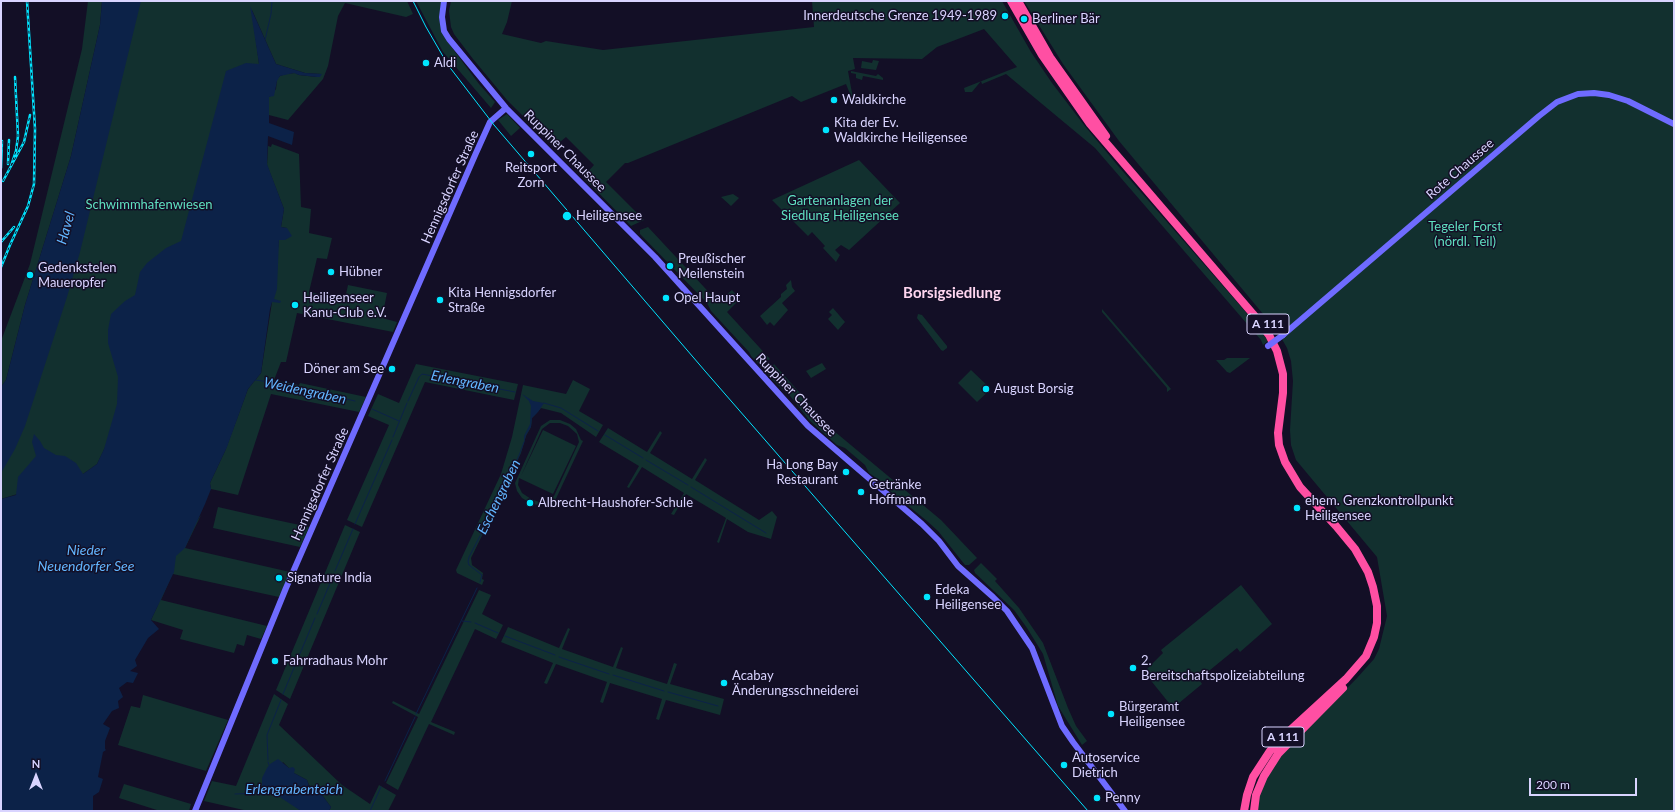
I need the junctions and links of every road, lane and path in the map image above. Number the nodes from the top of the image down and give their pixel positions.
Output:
1 (444, 1) edge
2 (1011, 1) edge
3 (1018, 1) edge
4 (506, 108) junction
5 (1674, 124) edge
6 (1268, 346) dead end
7 (1348, 680) junction
8 (195, 811) edge
9 (1125, 811) edge
10 (1239, 811) edge
11 (1244, 811) edge
12 (1248, 811) edge
13 (1254, 811) edge

1 - 4 main road, Ruppiner Chaussee
2 - 7 highway, A 111
3 - 7 highway, A 111
4 - 8 main road, Hennigsdorfer Straße
4 - 9 main road, Ruppiner Chaussee
5 - 6 main road, Rote Chaussee, bridge
7 - 10 highway
7 - 11 highway, A 111
7 - 12 highway, A 111
7 - 13 highway

